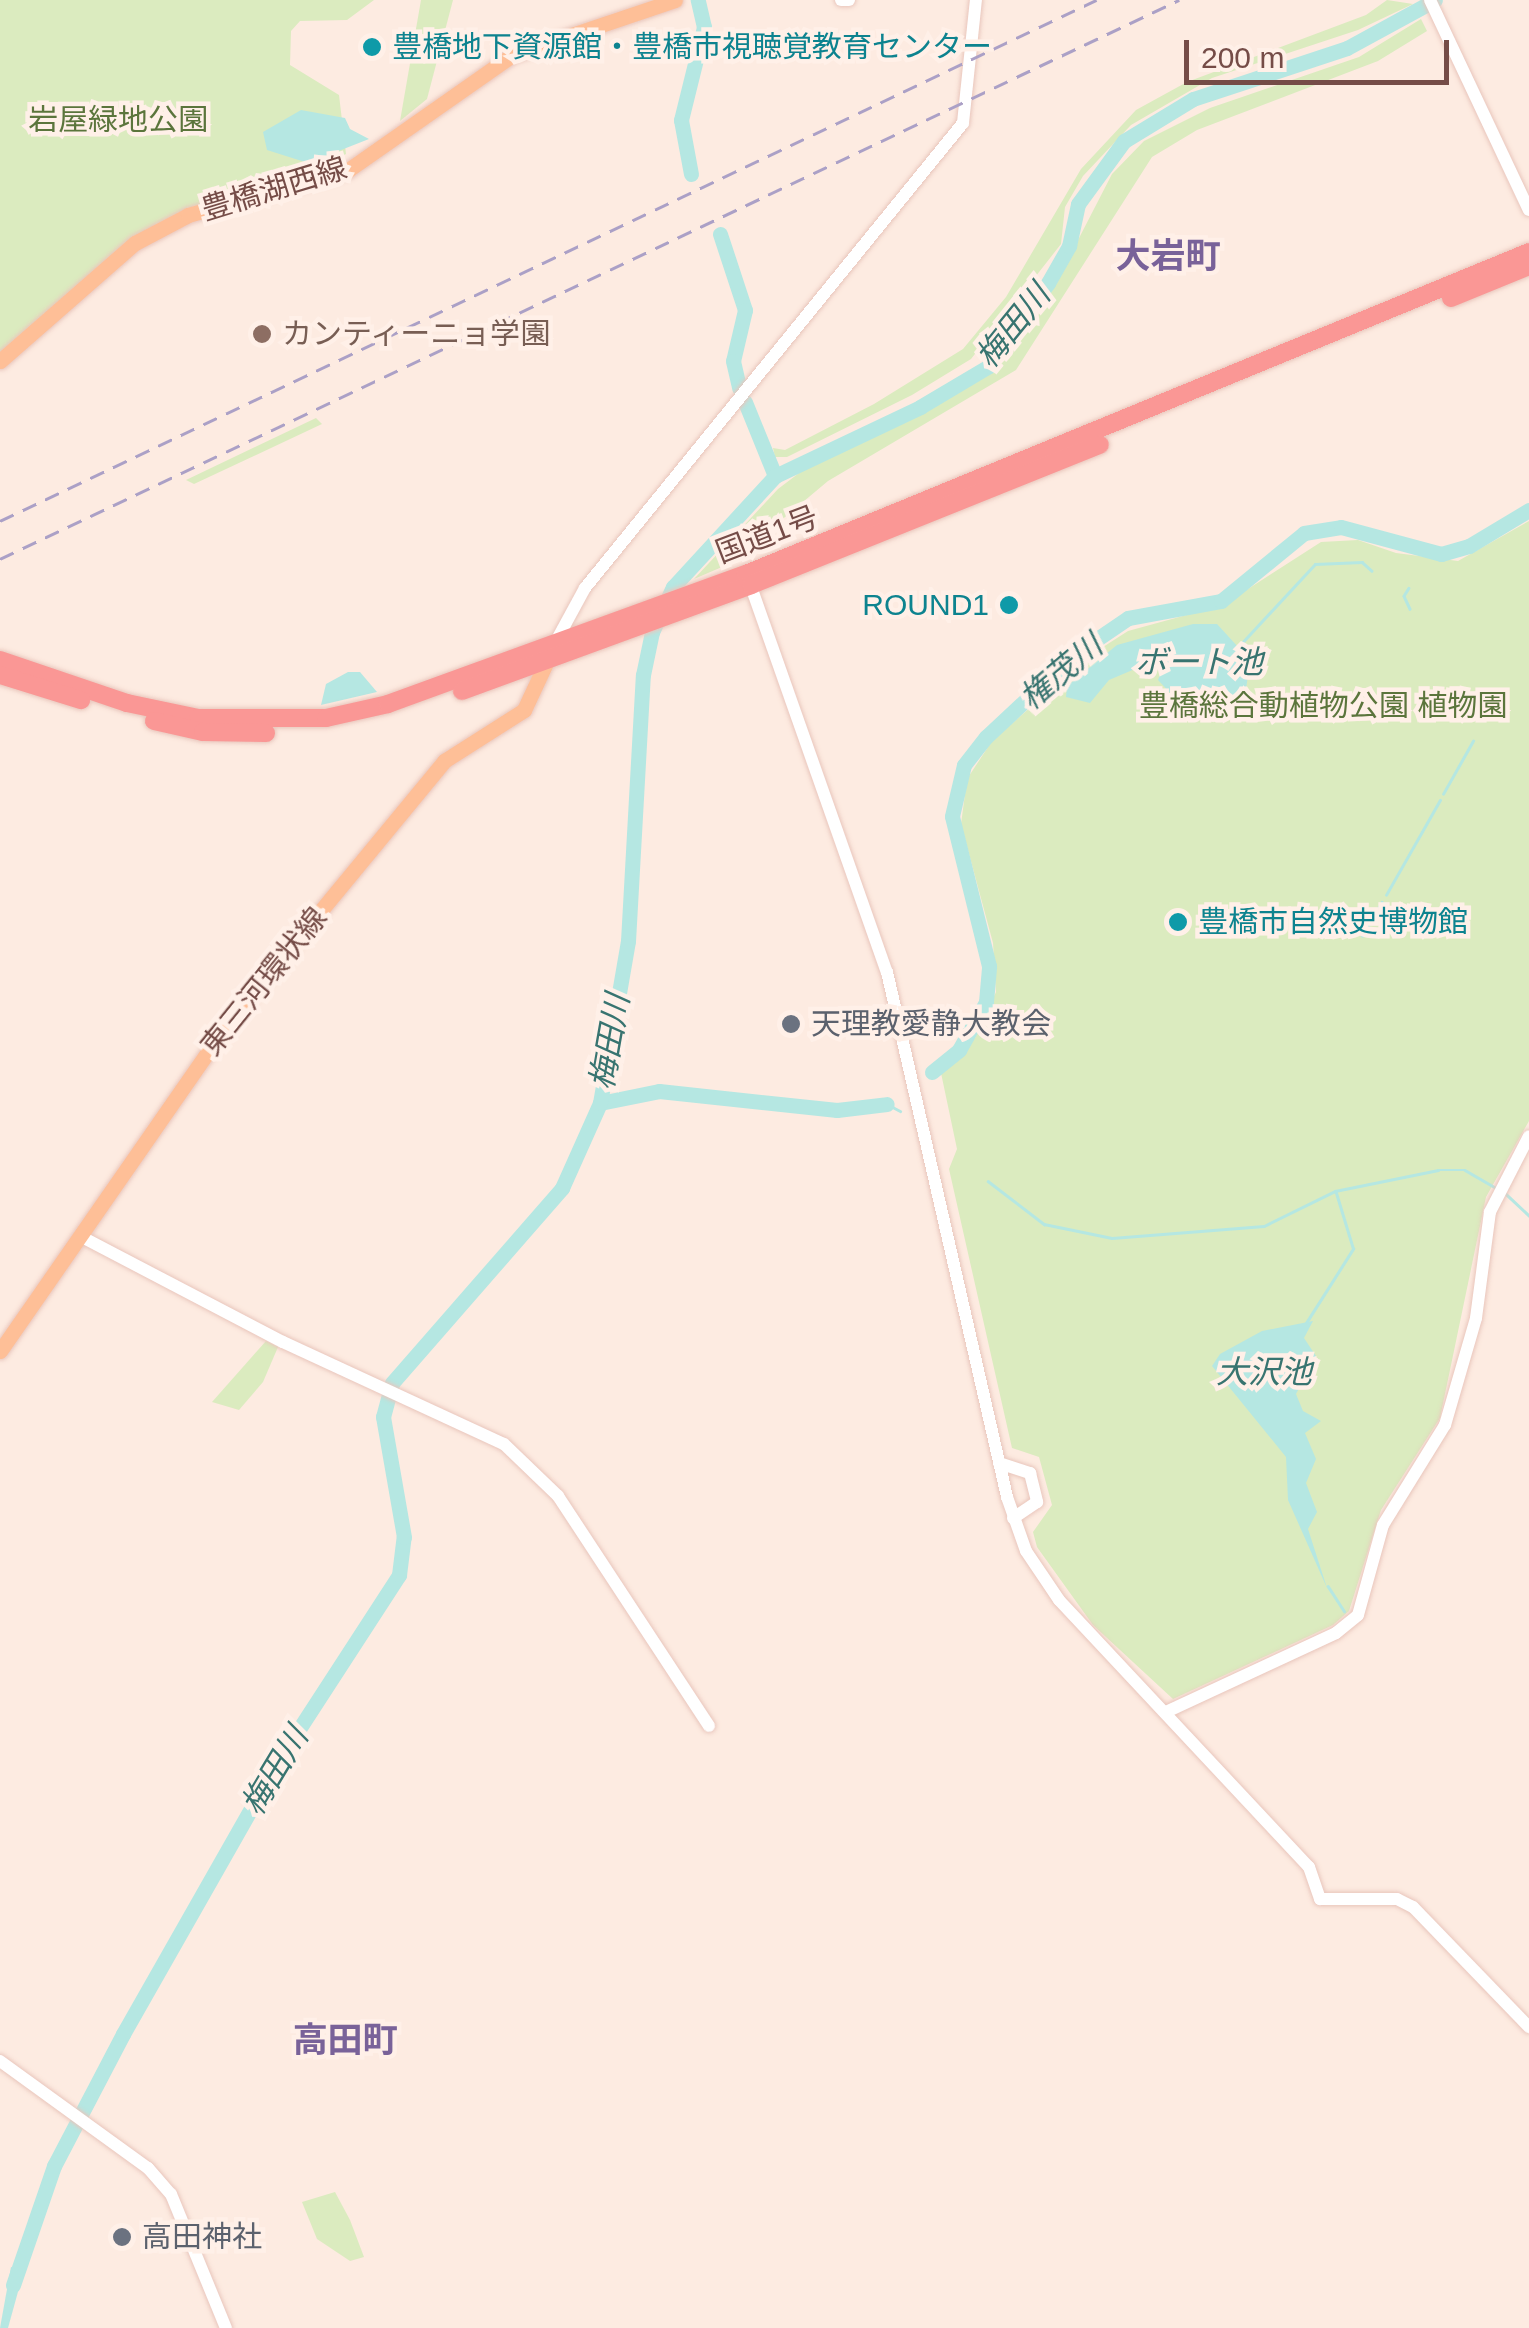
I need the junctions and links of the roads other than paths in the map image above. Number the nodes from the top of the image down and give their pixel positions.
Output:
1 (675, 0) edge
2 (842, 0) edge
3 (849, 0) edge
4 (976, 0) edge
5 (1430, 0) edge
6 (1529, 210) edge
7 (1529, 252) edge
8 (1529, 266) edge
9 (0, 361) edge
10 (749, 580) junction
11 (637, 619) junction
12 (555, 643) junction
13 (0, 660) edge
14 (547, 662) junction
15 (0, 675) edge
16 (130, 709) junction
17 (1529, 1136) edge
18 (80, 1236) junction
19 (0, 1352) edge
20 (1000, 1463) junction
21 (1014, 1518) junction
22 (1166, 1712) junction
23 (710, 1726) dead end
24 (1529, 2027) edge
25 (0, 2061) edge
26 (226, 2328) edge

1 - 9 main road, 豊橋湖西線
2 - 3 street
4 - 12 street
5 - 6 street
7 - 10 highway, 国道1号
8 - 10 highway, 国道1号
10 - 11 highway, 国道1号
10 - 20 street
11 - 12 highway, 国道1号
11 - 14 highway, 国道1号
12 - 14 main road, 東三河環状線
12 - 16 highway, 国道1号
13 - 16 highway, 国道1号
14 - 16 highway, 国道1号
14 - 18 main road, 東三河環状線
15 - 16 highway, 国道1号
17 - 22 street
18 - 19 main road, 東三河環状線
18 - 23 street
20 - 21 street
20 - 21 street
21 - 22 street
22 - 24 street
25 - 26 street

